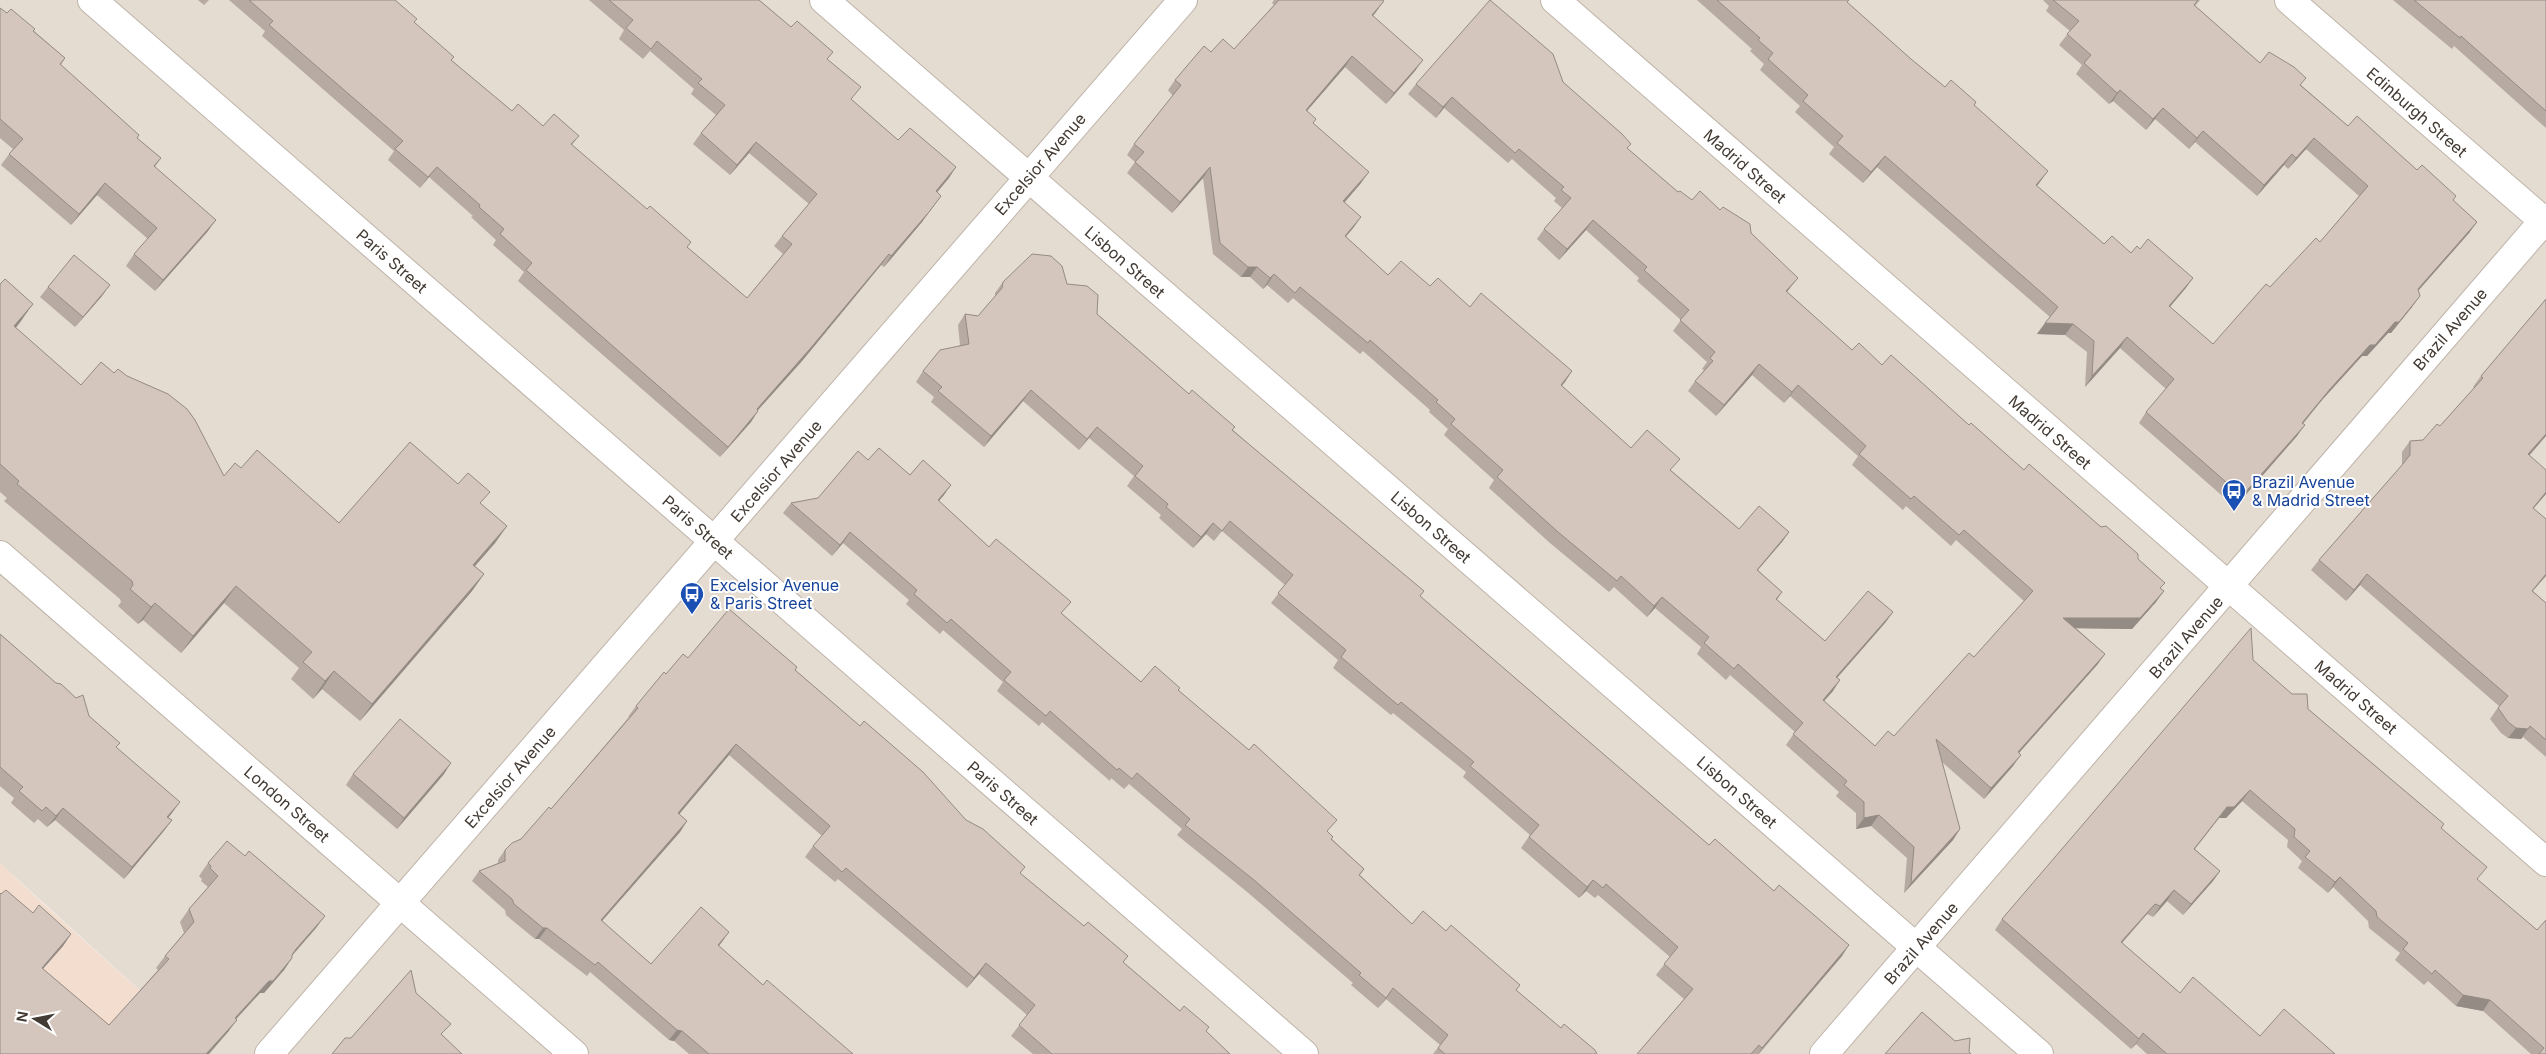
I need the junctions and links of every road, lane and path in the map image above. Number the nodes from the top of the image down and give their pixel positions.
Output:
1 (92, 0) edge
2 (824, 0) edge
3 (1183, 0) edge
4 (1555, 0) edge
5 (2289, 0) edge
6 (1028, 177) junction
7 (2545, 221) edge
8 (714, 542) junction
9 (0, 555) edge
10 (2228, 587) junction
11 (2546, 862) edge
12 (400, 903) junction
13 (1917, 948) junction
14 (269, 1054) edge
15 (574, 1054) edge
16 (1304, 1054) edge
17 (1824, 1054) edge
18 (2039, 1054) edge

1 - 8 street, Paris Street
2 - 6 street, Lisbon Street
3 - 6 street, Excelsior Avenue
4 - 10 street, Madrid Street
5 - 7 street, Edinburgh Street
6 - 8 street, Excelsior Avenue
6 - 13 street, Lisbon Street
7 - 10 street, Brazil Avenue
8 - 12 street, Excelsior Avenue
8 - 16 street, Paris Street
9 - 12 street, London Street
10 - 11 street, Madrid Street
10 - 13 street, Brazil Avenue
12 - 14 street, Excelsior Avenue
12 - 15 street, London Street
13 - 17 street, Brazil Avenue
13 - 18 street, Lisbon Street

